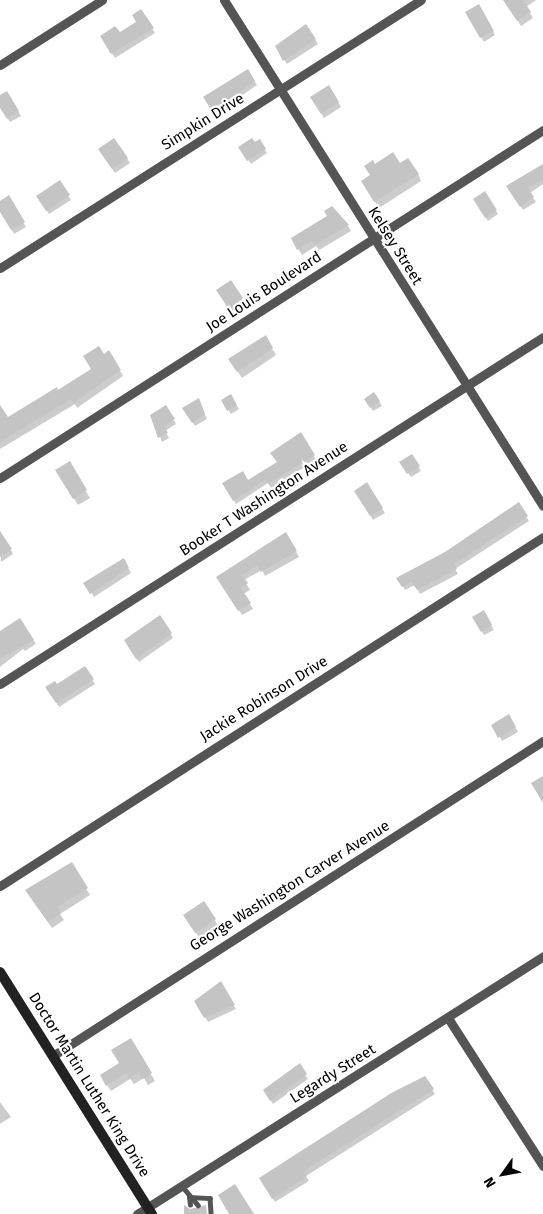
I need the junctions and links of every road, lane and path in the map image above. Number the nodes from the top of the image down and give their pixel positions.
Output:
1 (102, 0) edge
2 (224, 0) edge
3 (421, 0) edge
4 (0, 65) edge
5 (280, 90) junction
6 (543, 130) edge
7 (374, 238) junction
8 (0, 268) edge
9 (543, 337) edge
10 (467, 385) junction
11 (0, 478) edge
12 (543, 506) edge
13 (543, 537) edge
14 (0, 684) edge
15 (543, 741) edge
16 (0, 886) edge
17 (543, 956) edge
18 (0, 972) edge
19 (448, 1018) junction
20 (54, 1055) junction
21 (543, 1166) edge
22 (182, 1186) junction
23 (189, 1197) junction
24 (190, 1205) dead end
25 (198, 1205) dead end
26 (150, 1211) edge
27 (137, 1214) edge
28 (211, 1214) edge

1 - 4 street
2 - 5 street, Kelsey Street
3 - 5 street, Simpkin Drive
5 - 7 street, Kelsey Street
5 - 8 street, Simpkin Drive
6 - 7 street, Joe Louis Boulevard
7 - 10 street, Kelsey Street
7 - 11 street, Joe Louis Boulevard
9 - 10 street, Booker T Washington Avenue
10 - 12 street, Kelsey Street
10 - 14 street, Booker T Washington Avenue
13 - 16 street, Jackie Robinson Drive
15 - 20 street, George Washington Carver Avenue
17 - 19 street, Legardy Street
18 - 20 main road, Doctor Martin Luther King Drive
19 - 21 street
19 - 22 street, Legardy Street
20 - 26 main road, Doctor Martin Luther King Drive
22 - 23 lane
22 - 26 street, Legardy Street
23 - 24 lane
23 - 25 lane
23 - 28 lane
26 - 27 street, Legardy Street

